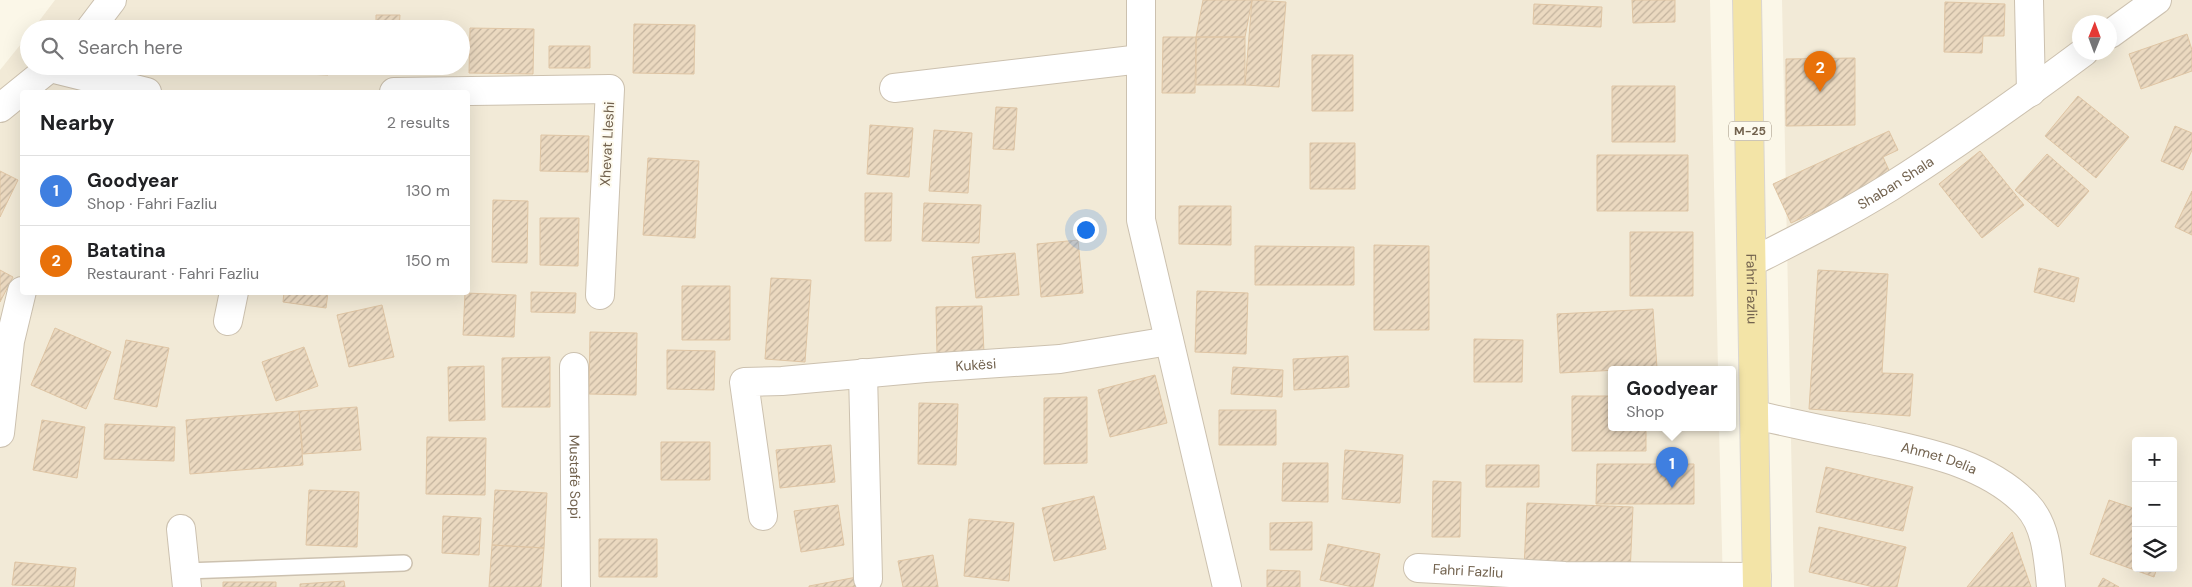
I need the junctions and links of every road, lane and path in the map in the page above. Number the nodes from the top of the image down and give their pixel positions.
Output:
1 (112, 0) edge
2 (1141, 0) edge
3 (1747, 0) edge
4 (2028, 0) edge
5 (2157, 0) edge
6 (97, 20) edge
7 (2117, 29) edge
8 (1141, 59) junction
9 (2073, 60) edge
10 (41, 75) edge
11 (82, 75) edge
12 (894, 88) dead end
13 (22, 90) edge
14 (139, 90) edge
15 (470, 91) edge
16 (20, 92) edge
17 (2031, 92) junction
18 (0, 108) edge
19 (1752, 262) junction
20 (21, 295) edge
21 (233, 295) edge
22 (600, 295) dead end
23 (228, 321) dead end
24 (1169, 341) junction
25 (574, 367) dead end
26 (864, 373) junction
27 (1755, 415) junction
28 (0, 433) edge
29 (764, 516) dead end
30 (181, 529) dead end
31 (404, 563) dead end
32 (1418, 568) dead end
33 (186, 579) edge
34 (868, 579) dead end
35 (1757, 582) edge
36 (576, 587) edge
37 (1227, 587) edge
38 (2051, 587) edge

1 - 6 street
2 - 8 street
3 - 19 main road, Fahri Fazliu / M-25
4 - 17 street
5 - 7 street
8 - 12 street
8 - 24 street
9 - 17 street, Shaban Shala
10 - 13 street
11 - 14 street
15 - 22 street, Xhevat Lleshi
16 - 18 street
17 - 19 street, Shaban Shala
19 - 27 main road, Fahri Fazliu / M-25
20 - 28 street
21 - 23 street
24 - 26 street, Kukësi
24 - 37 street
25 - 36 street, Mustafë Sopi
26 - 29 street, Kukësi
26 - 34 street
27 - 35 main road, Fahri Fazliu / M-25
27 - 38 street, Ahmet Delia
30 - 33 street
31 - 33 lane
32 - 35 street, Fahri Fazliu

